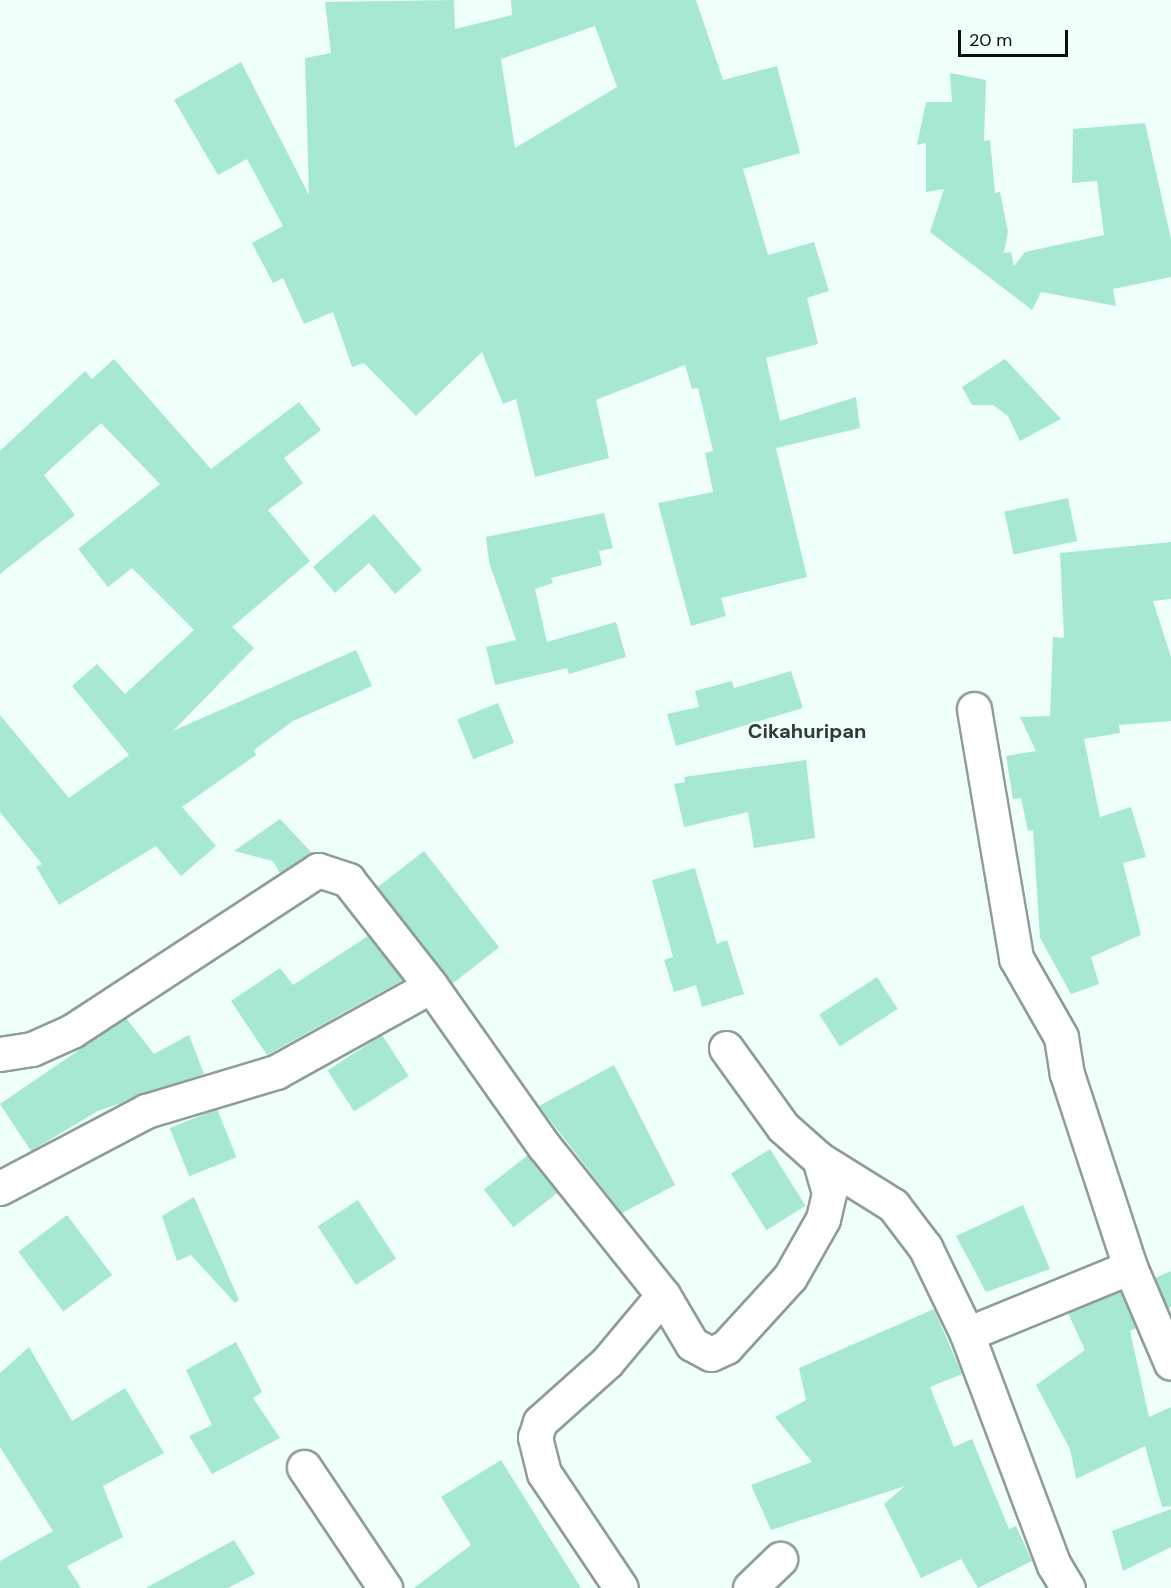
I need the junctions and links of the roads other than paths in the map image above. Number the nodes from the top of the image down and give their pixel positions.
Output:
1 (974, 710) dead end
2 (431, 986) junction
3 (726, 1048) dead end
4 (0, 1054) edge
5 (819, 1159) junction
6 (0, 1188) edge
7 (1130, 1267) junction
8 (663, 1295) junction
9 (967, 1334) junction
10 (1171, 1362) edge
11 (304, 1467) dead end
12 (780, 1558) dead end
13 (385, 1588) edge
14 (621, 1588) edge
15 (750, 1588) edge
16 (1068, 1588) edge

1 - 7 street
2 - 4 street
2 - 6 street
2 - 8 street
3 - 5 street
5 - 8 street
5 - 9 street
7 - 9 street
7 - 10 street
8 - 14 street
9 - 16 street
11 - 13 street
12 - 15 street

